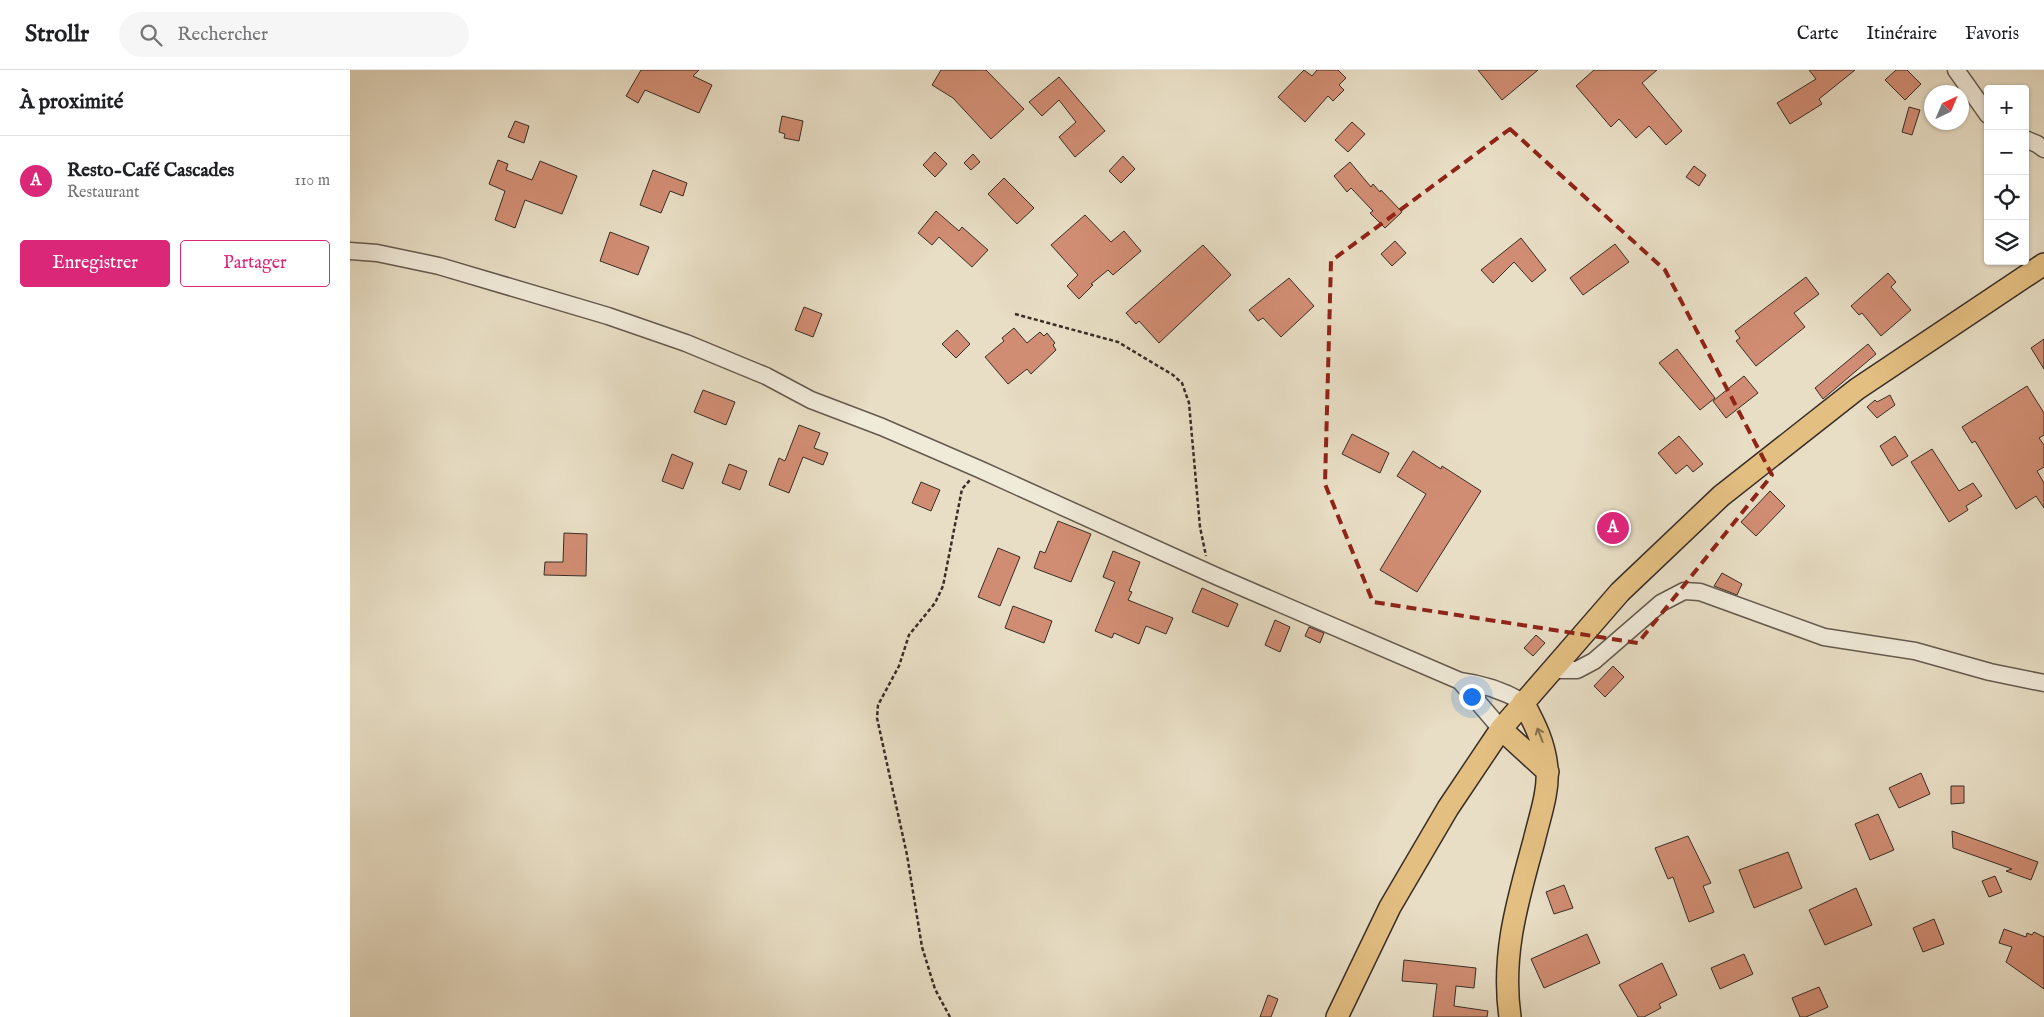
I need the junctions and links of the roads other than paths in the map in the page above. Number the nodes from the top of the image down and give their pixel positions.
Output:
1 (1956, 70) edge
2 (1984, 109) edge
3 (2029, 141) edge
4 (2044, 149) edge
5 (350, 251) edge
6 (2044, 264) edge
7 (1553, 670) junction
8 (1460, 681) junction
9 (2044, 683) edge
10 (1523, 702) junction
11 (1501, 729) junction
12 (1548, 772) junction
13 (1337, 1017) edge
14 (1510, 1017) edge

1 - 2 street
3 - 4 street
5 - 8 street
6 - 7 main road
7 - 9 street
7 - 10 main road
8 - 10 street
8 - 11 street
10 - 11 main road
12 -> 10 main road
11 - 12 main road
11 - 13 main road
12 - 14 main road

